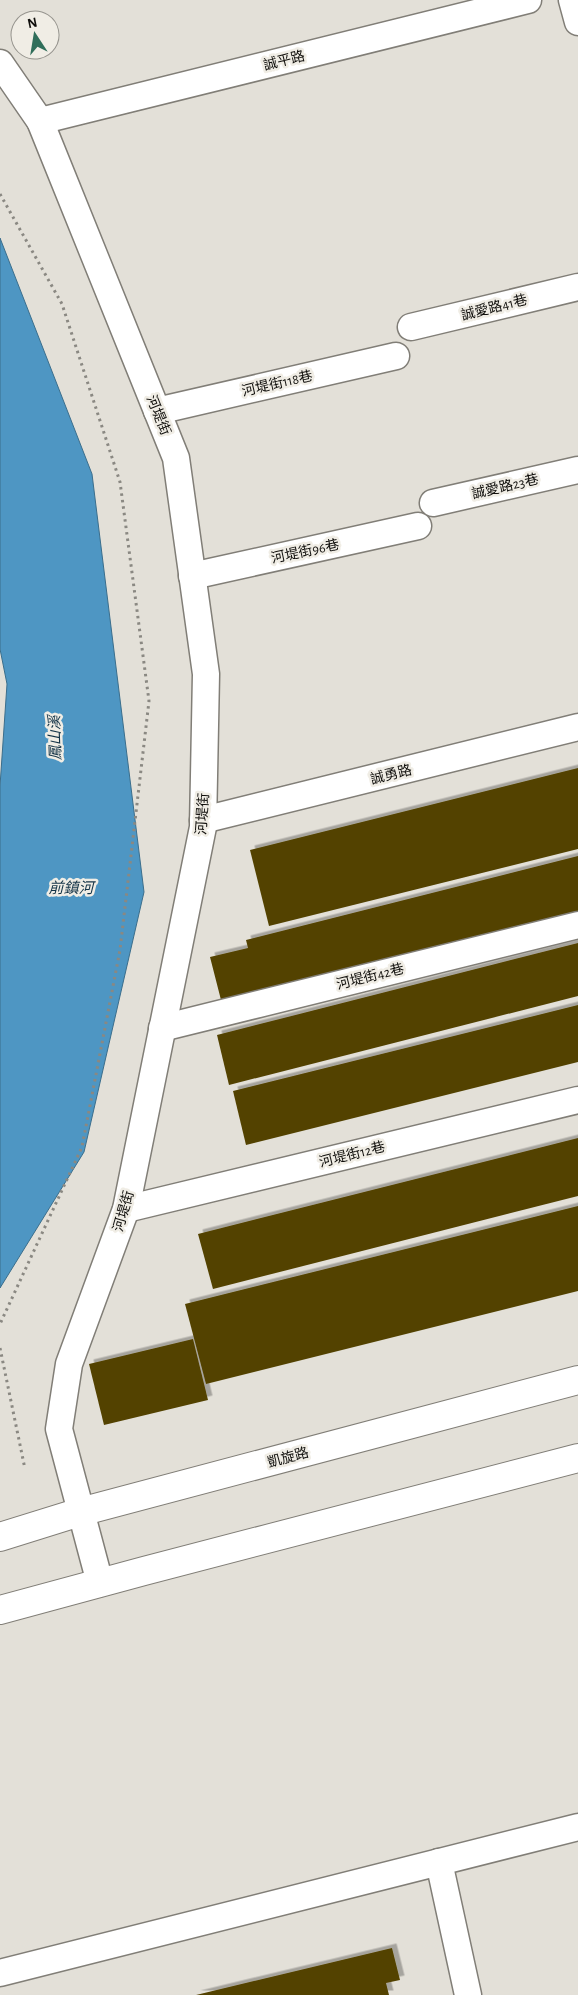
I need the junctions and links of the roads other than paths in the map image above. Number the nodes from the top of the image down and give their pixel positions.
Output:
1 (528, 0) edge
2 (572, 0) edge
3 (578, 22) edge
4 (0, 63) edge
5 (40, 121) junction
6 (578, 287) edge
7 (411, 327) dead end
8 (396, 356) dead end
9 (158, 411) junction
10 (578, 470) edge
11 (433, 503) dead end
12 (418, 526) dead end
13 (192, 576) junction
14 (578, 727) edge
15 (203, 820) junction
16 (578, 924) edge
17 (162, 1028) junction
18 (578, 1100) edge
19 (126, 1209) junction
20 (578, 1380) edge
21 (578, 1458) edge
22 (80, 1512) junction
23 (0, 1537) edge
24 (100, 1582) junction
25 (0, 1610) edge
26 (578, 1827) edge
27 (439, 1862) junction
28 (0, 1973) edge
29 (468, 1995) edge

1 - 5 street, 誠平路
2 - 3 street
4 - 5 street, 河堤街
5 - 9 street, 河堤街
6 - 7 street, 誠愛路41巷
8 - 9 street, 河堤街118巷
9 - 13 street, 河堤街
10 - 11 street, 誠愛路23巷
12 - 13 street, 河堤街96巷
13 - 15 street, 河堤街
14 - 15 street, 誠勇路
15 - 17 street, 河堤街
16 - 17 street, 河堤街42巷
17 - 19 street, 河堤街
18 - 19 street, 河堤街12巷
19 - 22 street, 河堤街
20 - 22 street, 凱旋路
21 - 24 street
22 - 23 street, 凱旋路
22 - 24 street, 河堤街
24 - 25 street
26 - 27 street
27 - 28 street
27 - 29 street

